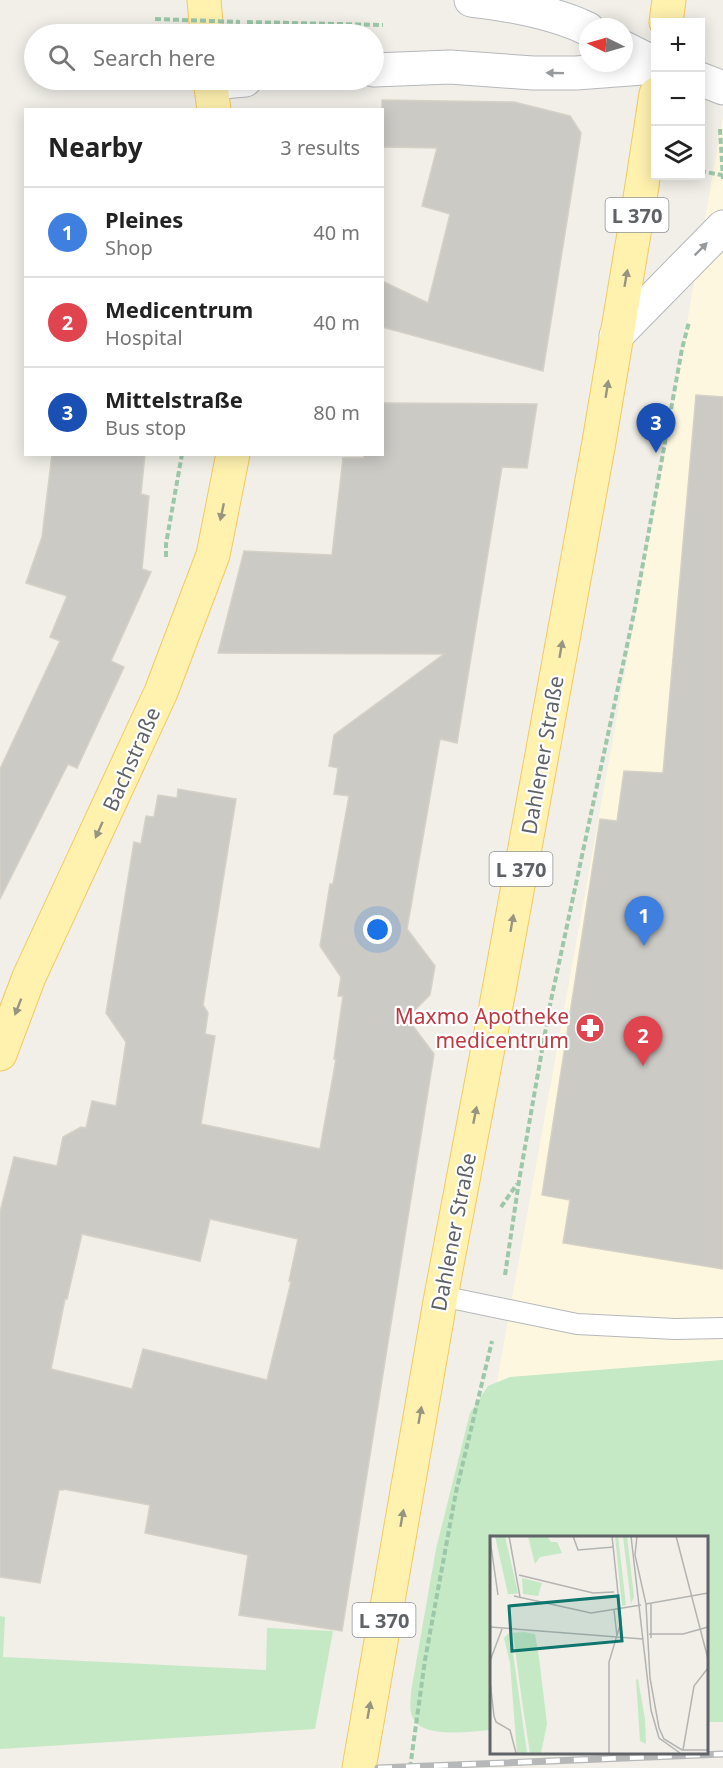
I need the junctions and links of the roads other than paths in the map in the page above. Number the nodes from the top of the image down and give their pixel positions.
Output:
1 (204, 0) edge
2 (471, 0) edge
3 (669, 0) edge
4 (667, 18) edge
5 (206, 24) edge
6 (576, 24) edge
7 (633, 53) edge
8 (651, 62) edge
9 (651, 66) edge
10 (384, 70) edge
11 (705, 81) edge
12 (723, 88) edge
13 (651, 126) edge
14 (723, 227) edge
15 (616, 336) junction
16 (233, 456) edge
17 (0, 1054) edge
18 (441, 1296) junction
19 (723, 1328) edge
20 (359, 1768) edge

1 - 5 main road
2 - 6 street
3 - 4 main road
7 - 8 street
9 -> 10 street
11 - 12 street
15 -> 13 main road, Dahlener Straße / L 370
15 -> 14 street
18 -> 15 main road, Dahlener Straße / L 370
16 -> 17 main road, Bachstraße
18 - 19 lane
20 -> 18 main road, Dahlener Straße / L 370

